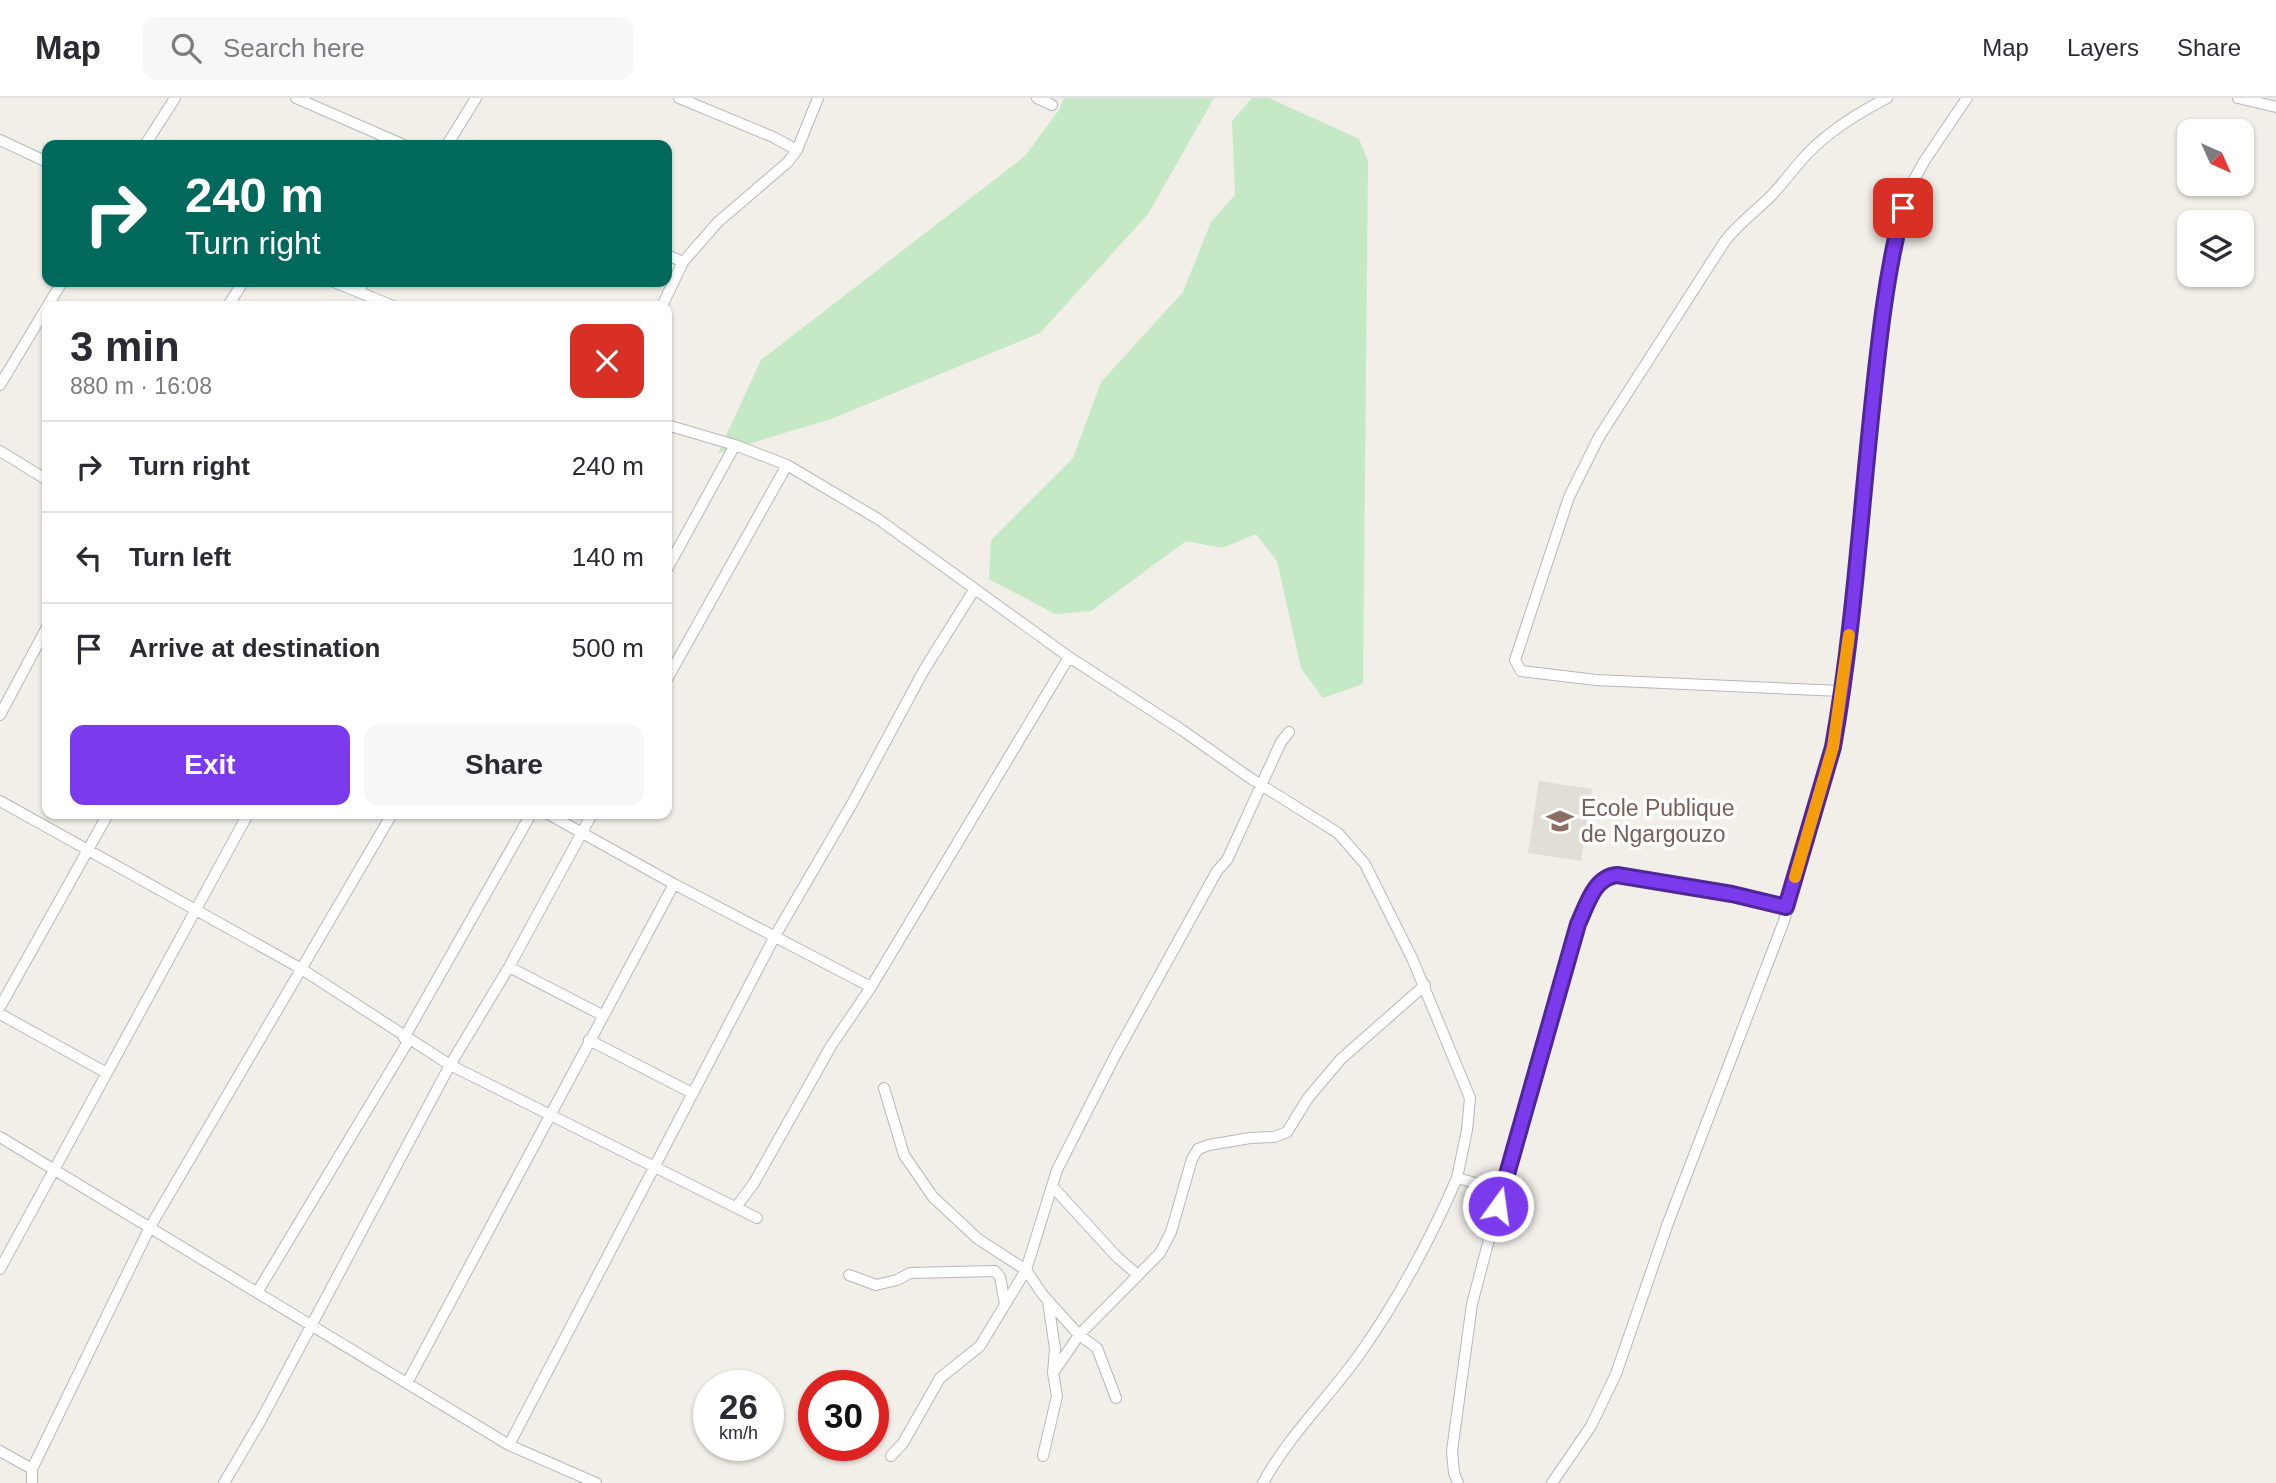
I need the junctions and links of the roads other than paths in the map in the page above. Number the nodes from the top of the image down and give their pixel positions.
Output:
1 (175, 98) edge
2 (296, 98) edge
3 (476, 98) edge
4 (679, 98) edge
5 (818, 98) edge
6 (1037, 98) edge
7 (1887, 98) edge
8 (1967, 98) edge
9 (2238, 98) edge
10 (1052, 105) dead end
11 (2276, 107) edge
12 (0, 140) edge
13 (148, 140) edge
14 (393, 140) edge
15 (450, 140) edge
16 (797, 150) junction
17 (42, 160) edge
18 (672, 257) edge
19 (683, 262) junction
20 (672, 285) edge
21 (346, 287) edge
22 (361, 287) edge
23 (358, 292) junction
24 (380, 301) edge
25 (42, 315) edge
26 (0, 385) edge
27 (672, 426) edge
28 (736, 445) junction
29 (0, 452) edge
30 (787, 465) junction
31 (42, 477) edge
32 (672, 560) edge
33 (974, 590) junction
34 (42, 636) edge
35 (1069, 657) junction
36 (672, 670) edge
37 (1842, 691) junction
38 (0, 715) edge
39 (1289, 732) dead end
40 (1261, 785) junction
41 (0, 801) edge
42 (105, 819) edge
43 (245, 819) edge
44 (389, 819) edge
45 (528, 819) edge
46 (557, 819) edge
47 (589, 819) edge
48 (581, 833) junction
49 (88, 850) junction
50 (674, 884) junction
51 (1786, 907) junction
52 (195, 909) junction
53 (775, 936) junction
54 (509, 967) junction
55 (300, 968) junction
56 (1424, 985) junction
57 (871, 987) junction
58 (0, 1007) edge
59 (0, 1014) edge
60 (602, 1016) junction
61 (406, 1039) junction
62 (589, 1040) junction
63 (450, 1065) junction
64 (106, 1072) junction
65 (884, 1088) dead end
66 (692, 1093) junction
67 (550, 1115) junction
68 (0, 1137) edge
69 (54, 1168) junction
70 (653, 1168) junction
71 (1457, 1178) junction
72 (1052, 1186) junction
73 (1502, 1190) junction
74 (736, 1208) junction
75 (757, 1218) dead end
76 (150, 1227) junction
77 (0, 1269) edge
78 (1026, 1270) junction
79 (849, 1275) dead end
80 (1138, 1275) junction
81 (258, 1291) junction
82 (1048, 1301) junction
83 (1005, 1304) junction
84 (311, 1324) junction
85 (1079, 1335) junction
86 (1053, 1373) junction
87 (407, 1383) junction
88 (1116, 1398) dead end
89 (509, 1445) junction
90 (0, 1451) edge
91 (891, 1456) dead end
92 (1043, 1456) dead end
93 (32, 1469) junction
94 (32, 1483) edge
95 (225, 1483) edge
96 (596, 1483) edge
97 (1263, 1483) edge
98 (1458, 1483) edge
99 (1552, 1483) edge

1 - 13 street
2 - 14 street
3 - 15 street
4 - 16 street
5 - 16 street
6 - 10 street
7 - 37 street
8 - 37 street
9 - 11 street
12 - 17 street
16 - 19 street
18 - 19 street
19 - 20 street
21 - 23 street
22 - 23 street
23 - 24 street
25 - 26 street
27 - 28 street
28 - 30 street
28 - 32 street
29 - 31 street
30 - 33 street
30 - 36 street
33 - 35 street
33 - 53 street
34 - 38 street
35 - 40 street
35 - 57 street
37 - 51 street
39 - 40 street
40 - 56 street
40 - 72 street
41 - 49 street
42 - 49 street
43 - 52 street
44 - 55 street
45 - 61 street
46 - 48 street
47 - 48 street
48 - 50 street
48 - 54 street
49 - 52 street
49 - 58 street
50 - 53 street
50 - 60 street
51 - 73 street
51 - 99 street
52 - 55 street
52 - 64 street
53 - 57 street
53 - 66 street
54 - 60 street
54 - 63 street
55 - 61 street
55 - 76 street
56 - 71 street
56 - 80 street
57 - 74 street
59 - 64 street
60 - 62 street
61 - 63 street
61 - 81 street
62 - 66 street
62 - 67 street
63 - 67 street
63 - 84 street
64 - 69 street
65 - 78 street
66 - 70 street
67 - 70 street
67 - 87 street
68 - 69 street
69 - 76 street
69 - 77 street
70 - 74 street
70 - 89 street
71 - 73 street
71 - 97 street
72 - 78 street
72 - 80 street
73 - 98 street
74 - 75 street
76 - 81 street
76 - 93 street
78 - 82 street
78 - 83 street
79 - 83 street
80 - 85 street
81 - 84 street
82 - 85 street
82 - 86 street
83 - 91 street
84 - 87 street
84 - 95 street
85 - 86 street
85 - 88 street
86 - 92 street
87 - 89 street
89 - 96 street
90 - 93 street
93 - 94 street

